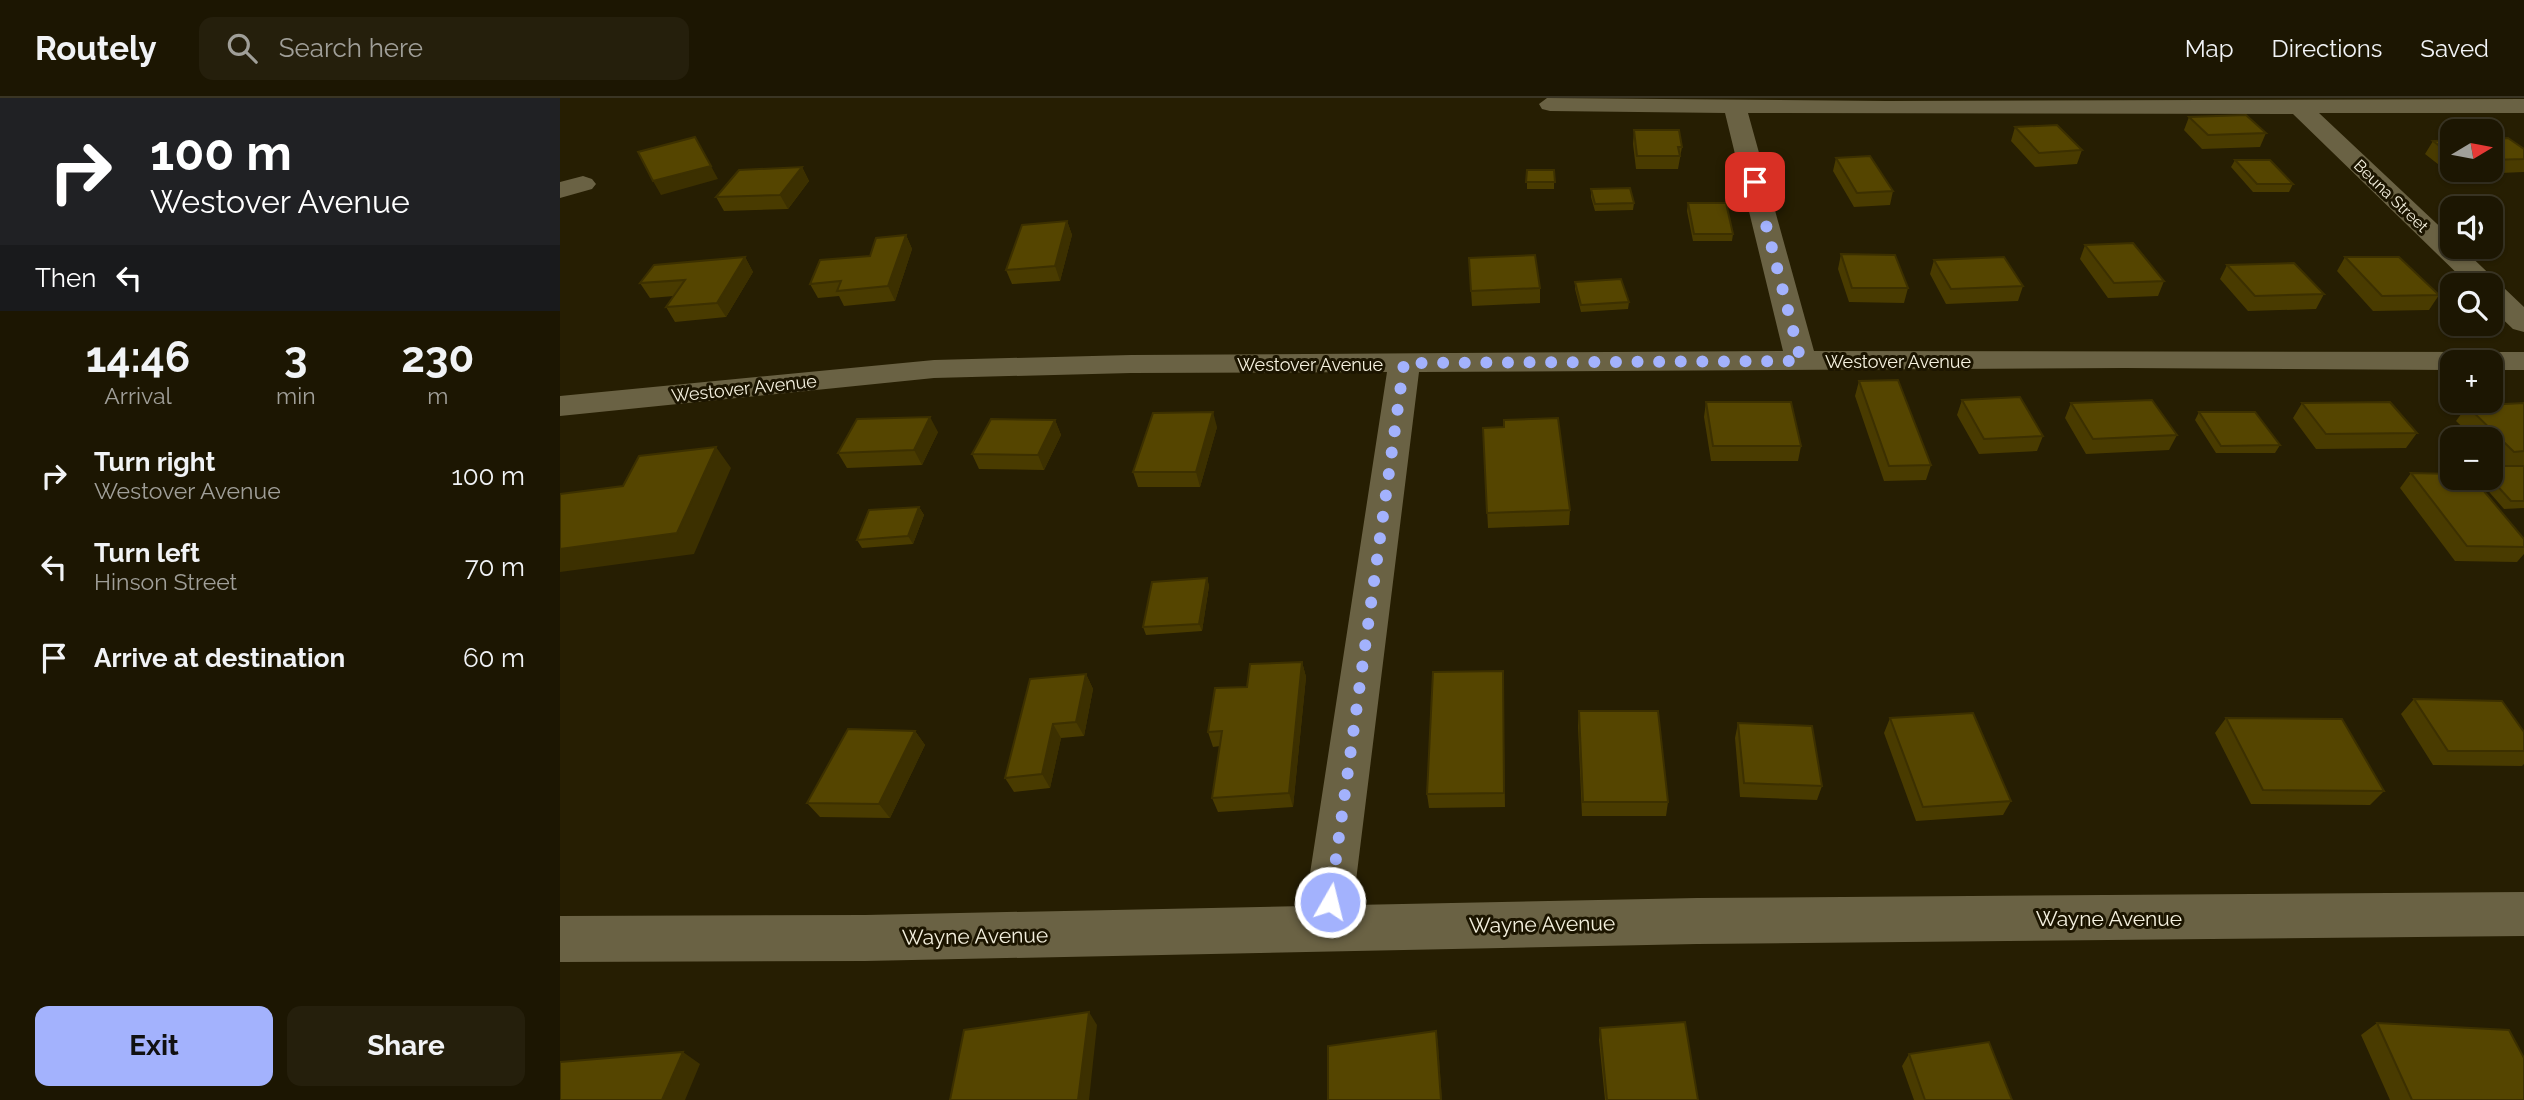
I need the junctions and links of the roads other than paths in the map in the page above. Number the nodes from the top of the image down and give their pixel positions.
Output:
1 (1550, 104) dead end
2 (1735, 106) junction
3 (2298, 106) junction
4 (2524, 106) edge
5 (2472, 273) edge
6 (2503, 303) edge
7 (2524, 323) edge
8 (2524, 360) edge
9 (1801, 361) junction
10 (1404, 363) junction
11 (560, 406) edge
12 (2524, 914) edge
13 (1326, 929) junction
14 (560, 939) edge

1 - 2 street
2 - 3 street
2 - 9 street
3 - 4 street
3 - 5 street, Beuna Street
6 - 7 street
8 - 9 street, Westover Avenue
9 - 10 street, Westover Avenue
10 - 11 street, Westover Avenue
10 - 13 street
12 - 13 street, Wayne Avenue
13 - 14 street, Wayne Avenue

